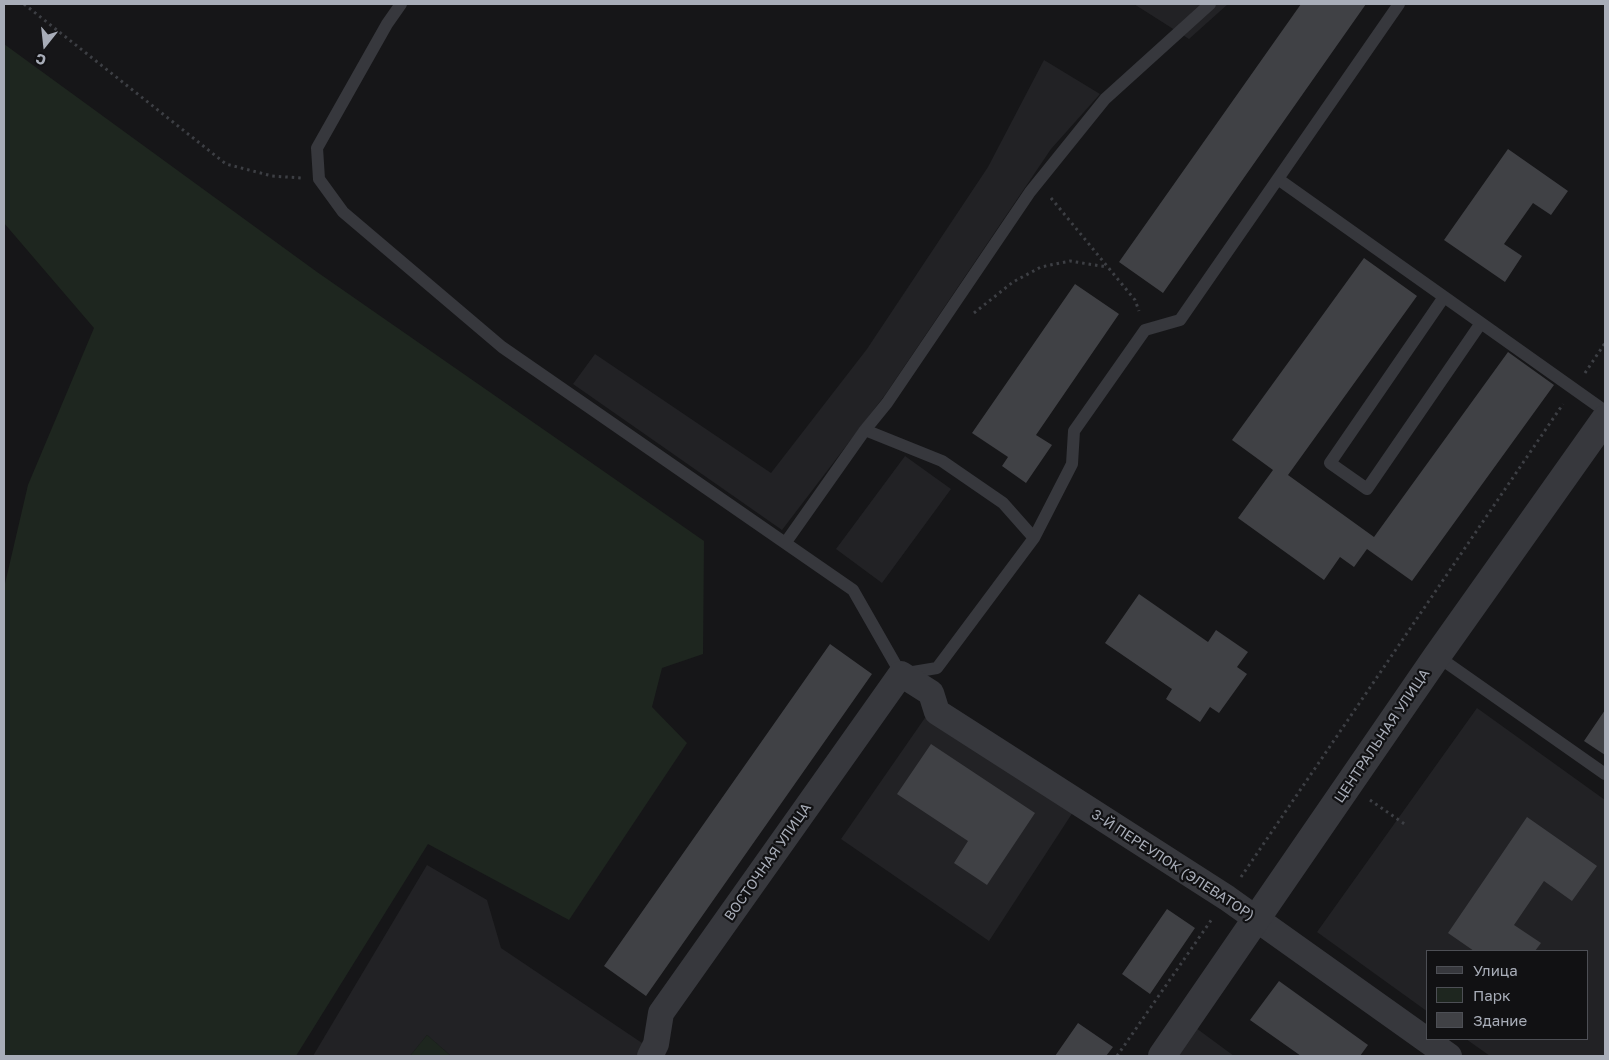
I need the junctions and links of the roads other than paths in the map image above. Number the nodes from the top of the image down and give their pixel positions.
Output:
1 (401, 4) edge
2 (1210, 4) edge
3 (1399, 4) edge
4 (1278, 179) junction
5 (1444, 297) junction
6 (1481, 323) junction
7 (1605, 412) edge
8 (1605, 419) edge
9 (865, 430) junction
10 (1034, 538) junction
11 (786, 542) junction
12 (1437, 656) junction
13 (901, 674) junction
14 (1605, 774) edge
15 (1257, 919) junction
16 (1426, 1040) edge
17 (1427, 1040) edge
18 (650, 1056) edge
19 (1162, 1056) edge
20 (1449, 1056) edge

1 - 11 lane
2 - 9 lane
3 - 4 lane
4 - 5 lane
4 - 10 lane
5 - 6 lane
5 - 6 lane
6 - 7 lane
8 - 12 street, ЦЕНТРАЛЬНАЯ УЛИЦА
9 - 10 lane
9 - 11 lane
10 - 13 lane
11 - 13 lane
12 - 14 lane
12 - 15 street, ЦЕНТРАЛЬНАЯ УЛИЦА
13 - 15 street, 3-Й ПЕРЕУЛОК (ЭЛЕВАТОР)
13 - 18 street, ВОСТОЧНАЯ УЛИЦА
15 - 16 street, 3-Й ПЕРЕУЛОК (ЭЛЕВАТОР)
15 - 19 street, ЦЕНТРАЛЬНАЯ УЛИЦА
17 - 20 street, 3-Й ПЕРЕУЛОК (ЭЛЕВАТОР)

